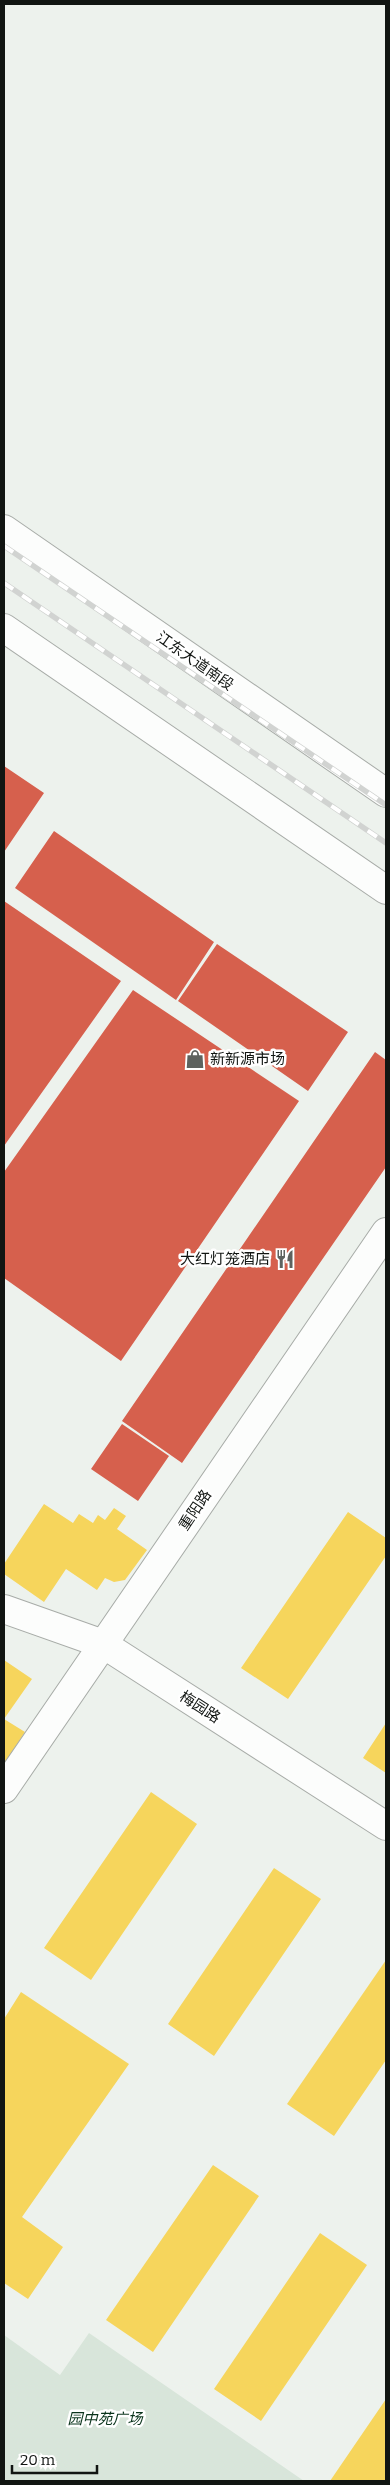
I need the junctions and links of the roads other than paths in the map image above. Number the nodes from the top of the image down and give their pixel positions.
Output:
1 (4, 529) edge
2 (4, 628) edge
3 (386, 793) edge
4 (386, 890) edge
5 (386, 1232) edge
6 (4, 1609) edge
7 (103, 1644) junction
8 (4, 1789) edge
9 (386, 1826) edge

1 - 3 street, 江东大道南段
2 - 4 street
5 - 7 street, 重阳路
6 - 7 street, 梅园路
7 - 8 street, 重阳路
7 - 9 street, 梅园路

